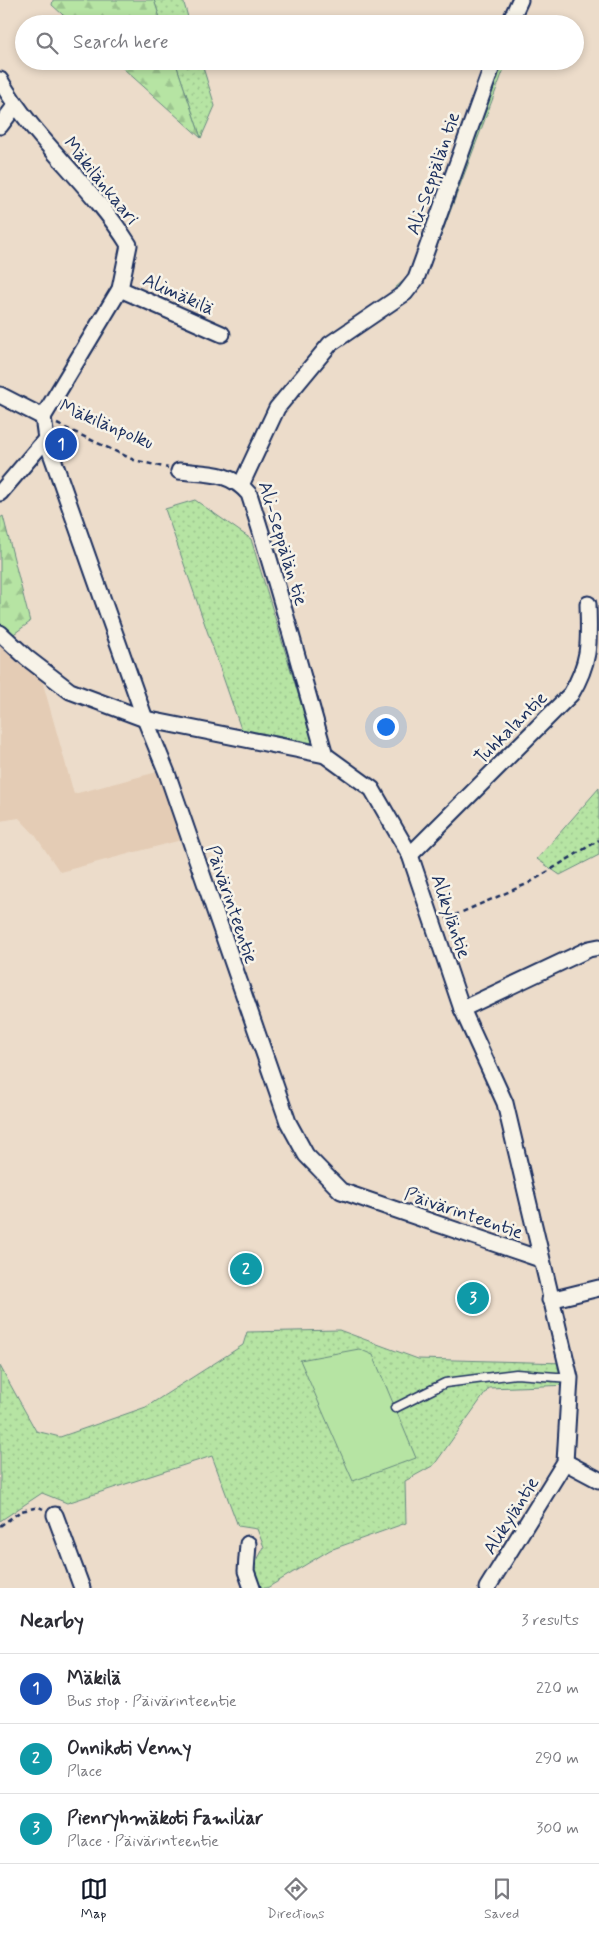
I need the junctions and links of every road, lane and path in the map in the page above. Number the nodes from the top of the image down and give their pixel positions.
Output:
1 (520, 0) edge
2 (514, 15) edge
3 (491, 70) edge
4 (0, 80) edge
5 (15, 106) junction
6 (0, 126) edge
7 (120, 289) junction
8 (222, 334) dead end
9 (0, 395) edge
10 (43, 417) junction
11 (46, 439) junction
12 (179, 471) joint
13 (242, 484) junction
14 (0, 493) edge
15 (588, 604) dead end
16 (0, 633) edge
17 (145, 719) junction
18 (325, 755) junction
19 (599, 840) edge
20 (410, 855) junction
21 (433, 924) junction
22 (599, 947) edge
23 (462, 1010) junction
24 (540, 1259) junction
25 (599, 1288) edge
26 (550, 1300) junction
27 (570, 1378) junction
28 (395, 1408) dead end
29 (565, 1462) junction
30 (599, 1480) edge
31 (55, 1515) joint
32 (0, 1526) edge
33 (248, 1544) dead end
34 (82, 1588) edge
35 (252, 1588) edge
36 (487, 1588) edge

1 - 2 street
3 - 13 street, Ali-Seppälän tie
4 - 5 street, Mäkilänkaari
5 - 6 street
5 - 7 street, Mäkilänkaari
7 - 8 street, Alimäkilä
7 - 10 street, Mäkilänkaari
9 - 10 street
10 - 11 street, Päivärinteentie
10 - 12 path, Mäkilänpolku
11 - 14 street
11 - 17 street, Päivärinteentie
12 - 13 street
13 - 18 street, Ali-Seppälän tie
15 - 20 street, Tuhkalantie
16 - 17 street, Alikyläntie
17 - 18 street, Alikyläntie
17 - 24 street, Päivärinteentie
18 - 20 street, Alikyläntie
19 - 21 path
20 - 21 street, Alikyläntie
21 - 23 street, Alikyläntie
22 - 23 street
23 - 24 street, Alikyläntie
24 - 26 street, Alikyläntie
25 - 26 street
26 - 27 street, Alikyläntie
27 - 28 lane
27 - 29 street, Alikyläntie
29 - 30 street
29 - 36 street, Alikyläntie
31 - 32 path
31 - 34 street
33 - 35 street

